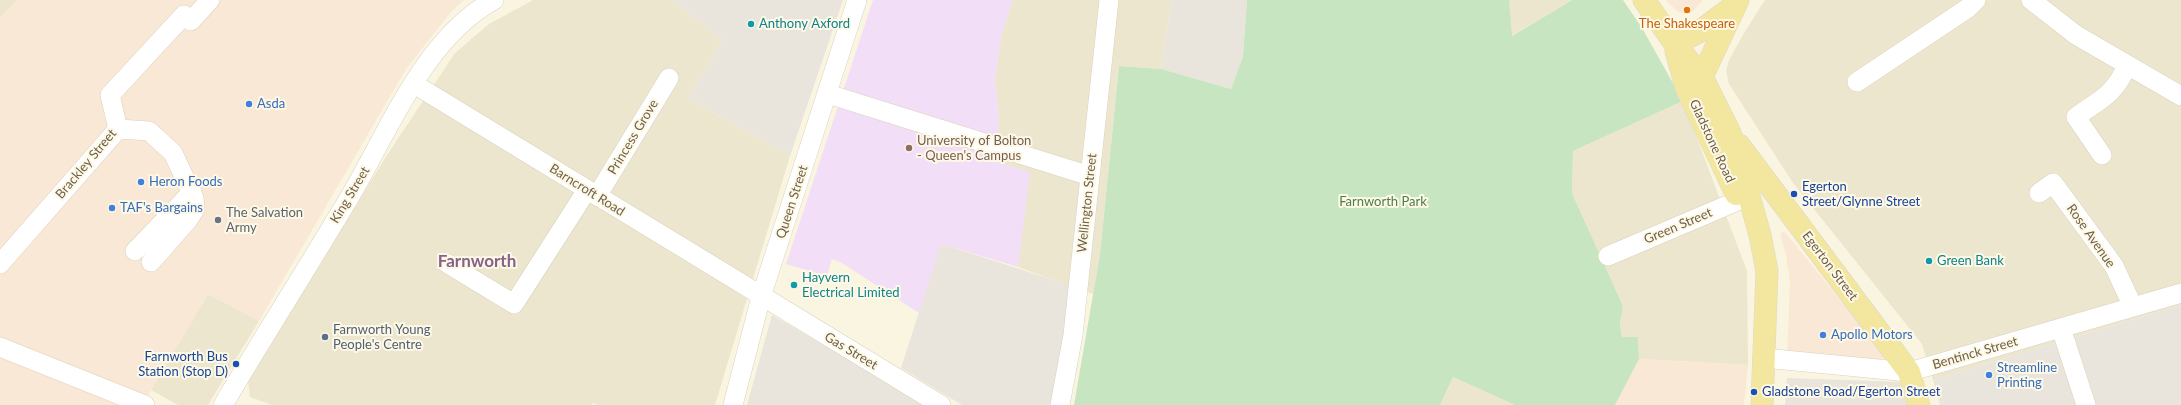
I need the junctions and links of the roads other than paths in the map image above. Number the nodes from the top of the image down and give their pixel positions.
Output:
1 (210, 0) edge
2 (494, 0) edge
3 (857, 0) edge
4 (1109, 0) edge
5 (1644, 0) edge
6 (1976, 0) edge
7 (2031, 0) edge
8 (1736, 3) edge
9 (1675, 44) junction
10 (2127, 66) junction
11 (668, 77) dead end
12 (1702, 77) junction
13 (1857, 82) dead end
14 (414, 84) junction
15 (828, 94) junction
16 (2181, 96) edge
17 (118, 129) junction
18 (1730, 133) junction
19 (2102, 155) dead end
20 (1090, 176) junction
21 (192, 192) junction
22 (592, 193) junction
23 (2040, 193) dead end
24 (1744, 198) junction
25 (135, 251) dead end
26 (1608, 256) dead end
27 (151, 262) dead end
28 (0, 264) edge
29 (448, 264) dead end
30 (2181, 293) edge
31 (761, 297) junction
32 (2133, 307) junction
33 (2061, 328) junction
34 (0, 347) edge
35 (1764, 358) junction
36 (1909, 372) junction
37 (227, 404) edge
38 (145, 405) edge
39 (732, 405) edge
40 (941, 405) edge
41 (1060, 405) edge
42 (1762, 405) edge
43 (1919, 405) edge
44 (2086, 405) edge

1 - 17 street, Brackley Street
2 - 14 street, King Street
3 - 15 street, Queen Street
4 - 20 street, Wellington Street
5 - 9 main road
6 - 13 street
7 - 10 street
8 - 9 main road
8 - 12 main road
9 - 12 main road
9 - 24 main road, Gladstone Road
10 - 16 street
10 - 19 street
11 - 22 street, Princess Grove
12 - 18 main road
14 - 22 street, Barncroft Road
14 - 37 street, King Street
15 - 20 street
15 - 31 street, Queen Street
17 - 21 street
17 - 28 street, Brackley Street
18 - 24 main road, Gladstone Road
18 - 36 main road, Egerton Street
20 - 41 street, Wellington Street
21 - 25 street
21 - 27 street
22 - 29 street, Princess Grove
22 - 31 street, Barncroft Road
23 - 32 street, Rose Avenue
24 - 26 street, Green Street
24 - 35 main road, Gladstone Road
30 - 32 street, Bentinck Street
31 - 39 street, Queen Street
31 - 40 street, Gas Street
32 - 33 street, Bentinck Street
33 - 36 street, Bentinck Street
33 - 44 street
34 - 38 street
35 - 36 street, Bentinck Street
35 - 42 main road, Gladstone Road
36 - 43 main road, Egerton Street

